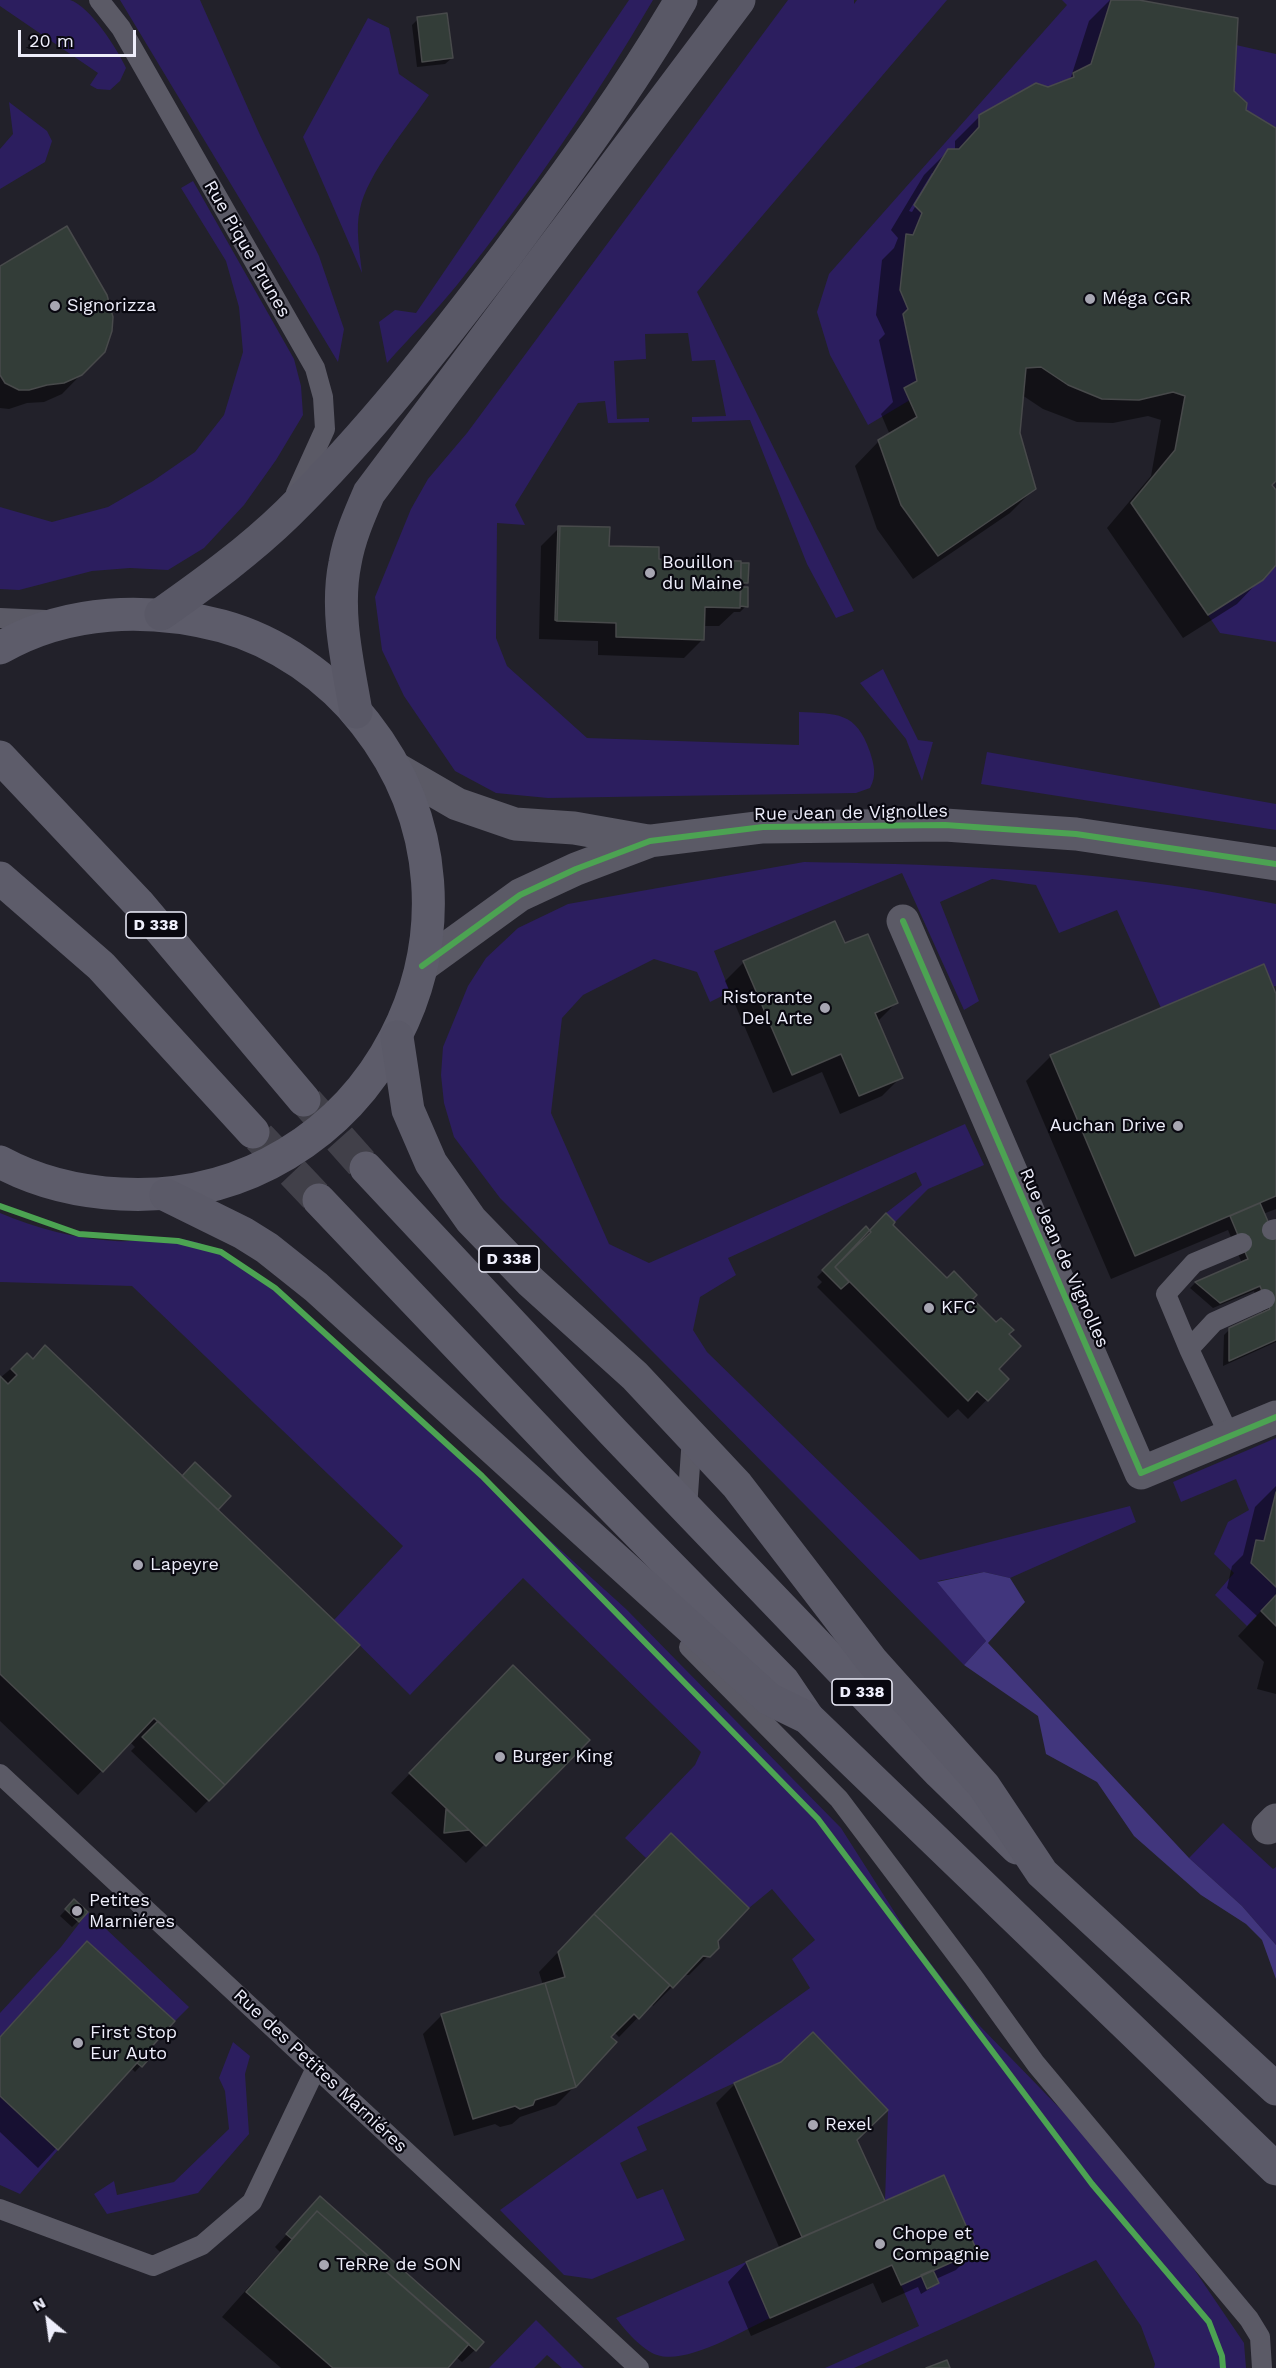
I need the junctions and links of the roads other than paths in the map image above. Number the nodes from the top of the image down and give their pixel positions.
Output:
1 (99, 0) edge
2 (681, 0) edge
3 (739, 0) edge
4 (288, 512) junction
5 (160, 614) junction
6 (0, 618) edge
7 (73, 620) junction
8 (0, 648) edge
9 (356, 712) junction
10 (0, 757) edge
11 (395, 768) junction
12 (650, 841) junction
13 (1276, 864) edge
14 (0, 878) edge
15 (903, 921) dead end
16 (422, 966) junction
17 (397, 1037) junction
18 (304, 1100) tunnel mouth
19 (253, 1132) tunnel mouth
20 (0, 1162) edge
21 (366, 1168) tunnel mouth
22 (166, 1195) junction
23 (319, 1200) tunnel mouth
24 (1242, 1243) dead end
25 (1265, 1299) dead end
26 (1189, 1348) junction
27 (1276, 1418) edge
28 (692, 1437) junction
29 (1230, 1437) junction
30 (687, 1508) junction
31 (573, 1518) junction
32 (808, 1718) junction
33 (0, 1774) edge
34 (1042, 1872) junction
35 (316, 2068) junction
36 (1276, 2089) edge
37 (1276, 2169) edge
38 (0, 2209) edge
39 (639, 2368) edge
40 (1262, 2368) edge

1 - 4 lane, Rue Pique Prunes
2 - 4 highway
3 - 9 highway
4 - 5 highway
5 - 7 main road
5 - 9 main road
6 - 7 lane
7 - 8 main road
9 - 11 main road
10 - 18 main road, D 338
11 - 12 street, Rue Jean de Vignolles
11 - 16 main road
12 - 13 street, Rue Jean de Vignolles
12 - 16 street, Rue Jean de Vignolles
14 - 19 main road
15 - 29 street, Rue Jean de Vignolles
16 - 17 main road
17 - 22 main road
17 - 28 highway, D 338
20 - 22 main road
21 - 30 main road, D 338
22 - 31 highway, D 338
23 - 32 main road, D 338
24 - 26 lane
25 - 26 lane
26 - 29 lane
27 - 29 street, Rue Jean de Vignolles
28 - 30 lane
28 - 34 highway, D 338
30 - 34 main road, D 338
31 - 32 highway, D 338
31 - 40 lane
32 - 37 highway, D 338
33 - 35 lane, Rue des Petites Marniéres
34 - 36 highway, D 338
35 - 38 lane
35 - 39 lane, Rue des Petites Marniéres

